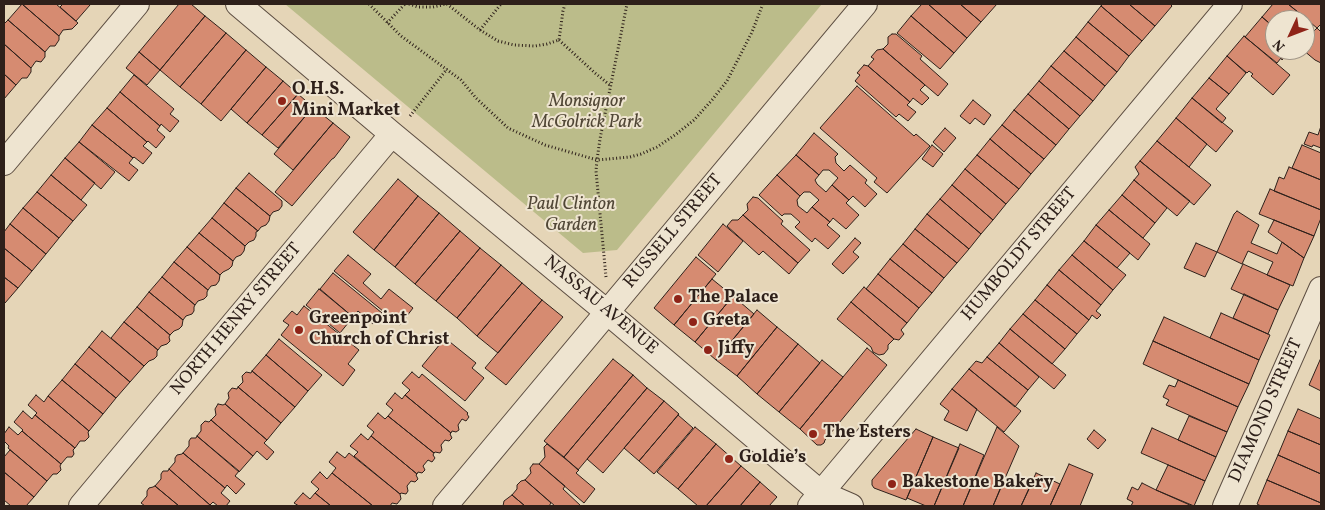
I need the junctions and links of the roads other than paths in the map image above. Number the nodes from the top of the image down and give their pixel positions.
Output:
1 (137, 4) edge
2 (238, 4) edge
3 (865, 4) edge
4 (1230, 4) edge
5 (392, 134) junction
6 (4, 163) edge
7 (1321, 289) edge
8 (607, 312) junction
9 (816, 500) edge
10 (81, 506) edge
11 (445, 506) edge
12 (851, 506) edge
13 (1225, 506) edge

1 - 6 street
2 - 5 street, NASSAU AVENUE
3 - 8 street, RUSSELL STREET
4 - 9 street, HUMBOLDT STREET
5 - 8 street, NASSAU AVENUE
5 - 10 street, NORTH HENRY STREET
7 - 13 street, DIAMOND STREET
8 - 9 street, NASSAU AVENUE
8 - 11 street, RUSSELL STREET
9 - 12 street, NASSAU AVENUE

